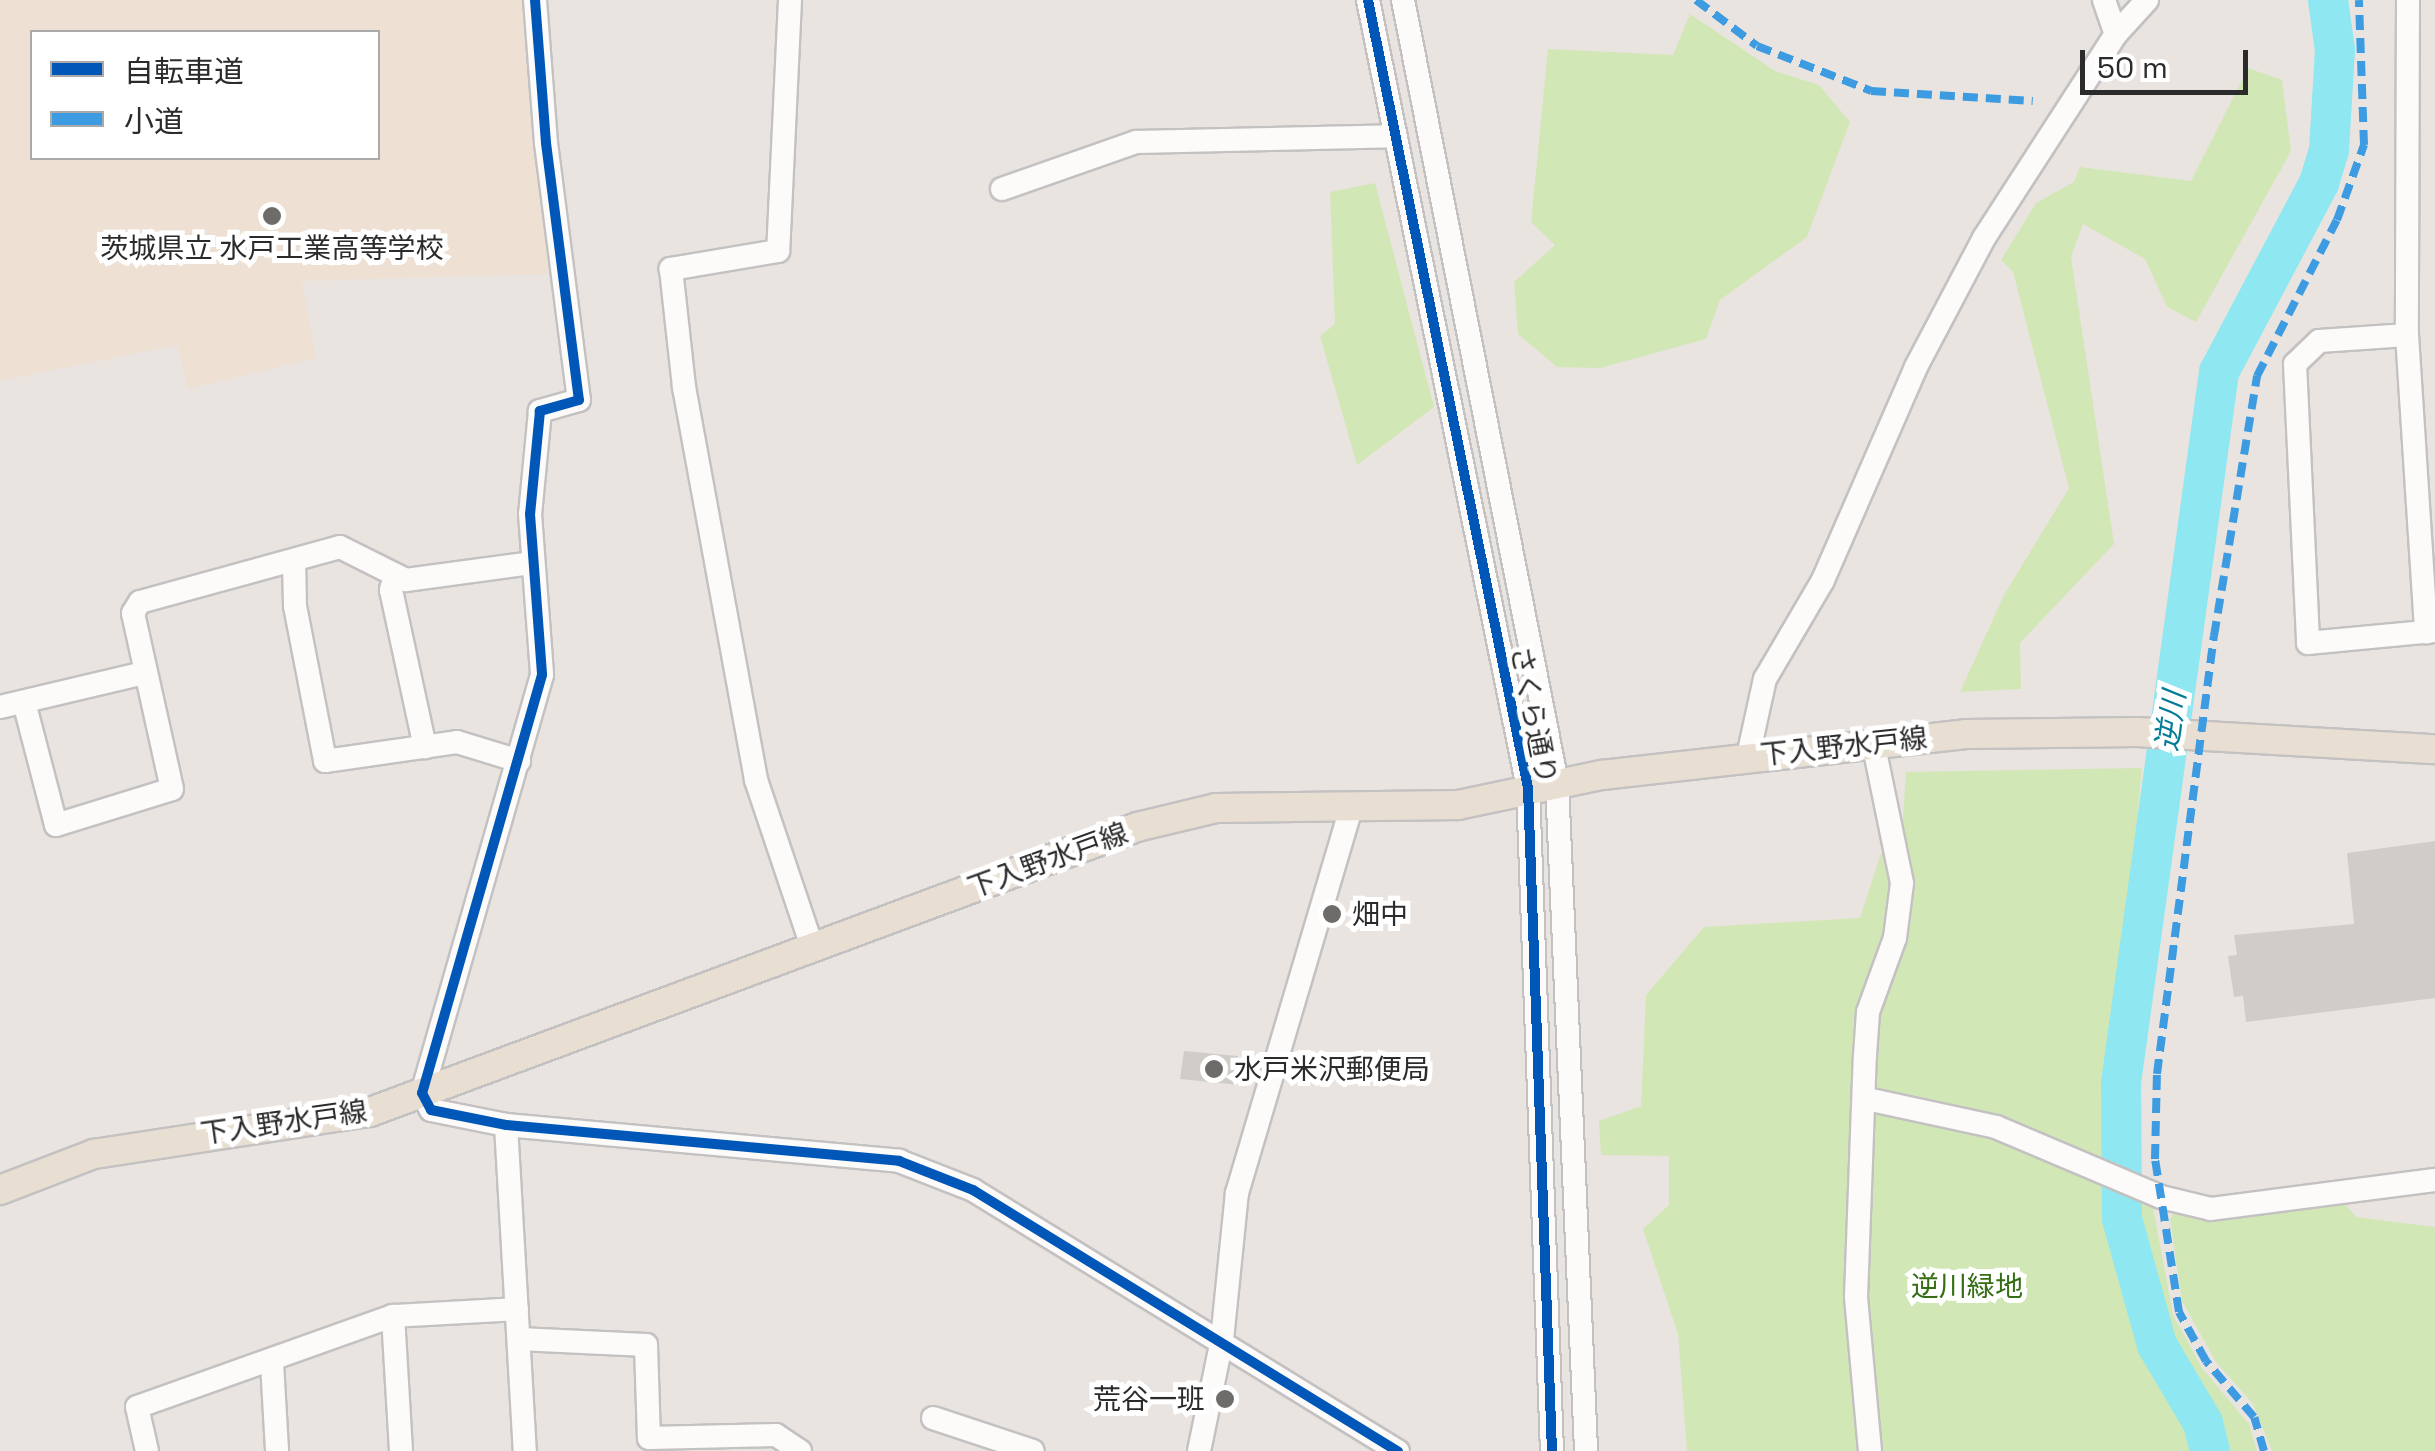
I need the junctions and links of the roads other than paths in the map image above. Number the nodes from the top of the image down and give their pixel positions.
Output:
1 (536, 0) edge
2 (790, 0) edge
3 (1368, 0) edge
4 (1402, 0) edge
5 (2104, 0) edge
6 (2148, 0) edge
7 (2408, 0) edge
8 (2116, 34) junction
9 (1394, 136) junction
10 (1002, 189) dead end
11 (2435, 265) edge
12 (2410, 266) junction
13 (2407, 335) junction
14 (294, 561) junction
15 (531, 564) junction
16 (396, 576) junction
17 (2431, 631) edge
18 (144, 673) junction
19 (24, 702) junction
20 (0, 708) edge
21 (1872, 742) junction
22 (425, 746) junction
23 (2435, 750) edge
24 (1748, 756) junction
25 (519, 761) junction
26 (1558, 783) junction
27 (1528, 788) junction
28 (1350, 811) junction
29 (813, 950) junction
30 (422, 1093) junction
31 (1867, 1099) junction
32 (506, 1125) junction
33 (2435, 1180) edge
34 (0, 1190) edge
35 (517, 1310) junction
36 (393, 1316) junction
37 (519, 1339) junction
38 (1222, 1340) junction
39 (272, 1363) junction
40 (933, 1418) dead end
41 (649, 1445) edge
42 (146, 1451) edge
43 (276, 1451) edge
44 (401, 1451) edge
45 (525, 1451) edge
46 (800, 1451) edge
47 (1033, 1451) edge
48 (1199, 1451) edge
49 (1398, 1451) edge
50 (1552, 1451) edge
51 (1586, 1451) edge
52 (1870, 1451) edge

1 - 15 street
2 - 29 street
3 - 9 street, さくら通り
4 - 26 street, さくら通り
5 - 8 street
6 - 8 street
7 - 12 street
8 - 24 street
9 - 10 street
9 - 27 street, さくら通り
11 - 12 street
12 - 13 street
13 - 17 street
13 - 17 street
14 - 16 street
14 - 18 street
14 - 22 street
15 - 16 street
15 - 25 street
16 - 22 street
18 - 19 street
18 - 19 street
19 - 20 street
21 - 23 main road, 下入野水戸線
21 - 24 main road, 下入野水戸線
21 - 31 street
22 - 25 street
24 - 26 main road, 下入野水戸線
25 - 30 street
26 - 27 main road, 下入野水戸線
26 - 51 street, さくら通り
27 - 28 main road, 下入野水戸線
27 - 50 street, さくら通り
28 - 29 main road, 下入野水戸線
28 - 38 street
29 - 30 main road, 下入野水戸線
30 - 32 street
30 - 34 main road, 下入野水戸線
31 - 33 street
31 - 52 street
32 - 35 street
32 - 38 street
35 - 36 street
35 - 37 street
36 - 39 street
36 - 44 street
37 - 41 street
37 - 45 street
38 - 48 street
38 - 49 street
39 - 42 street
39 - 43 street
40 - 47 street
41 - 46 street

